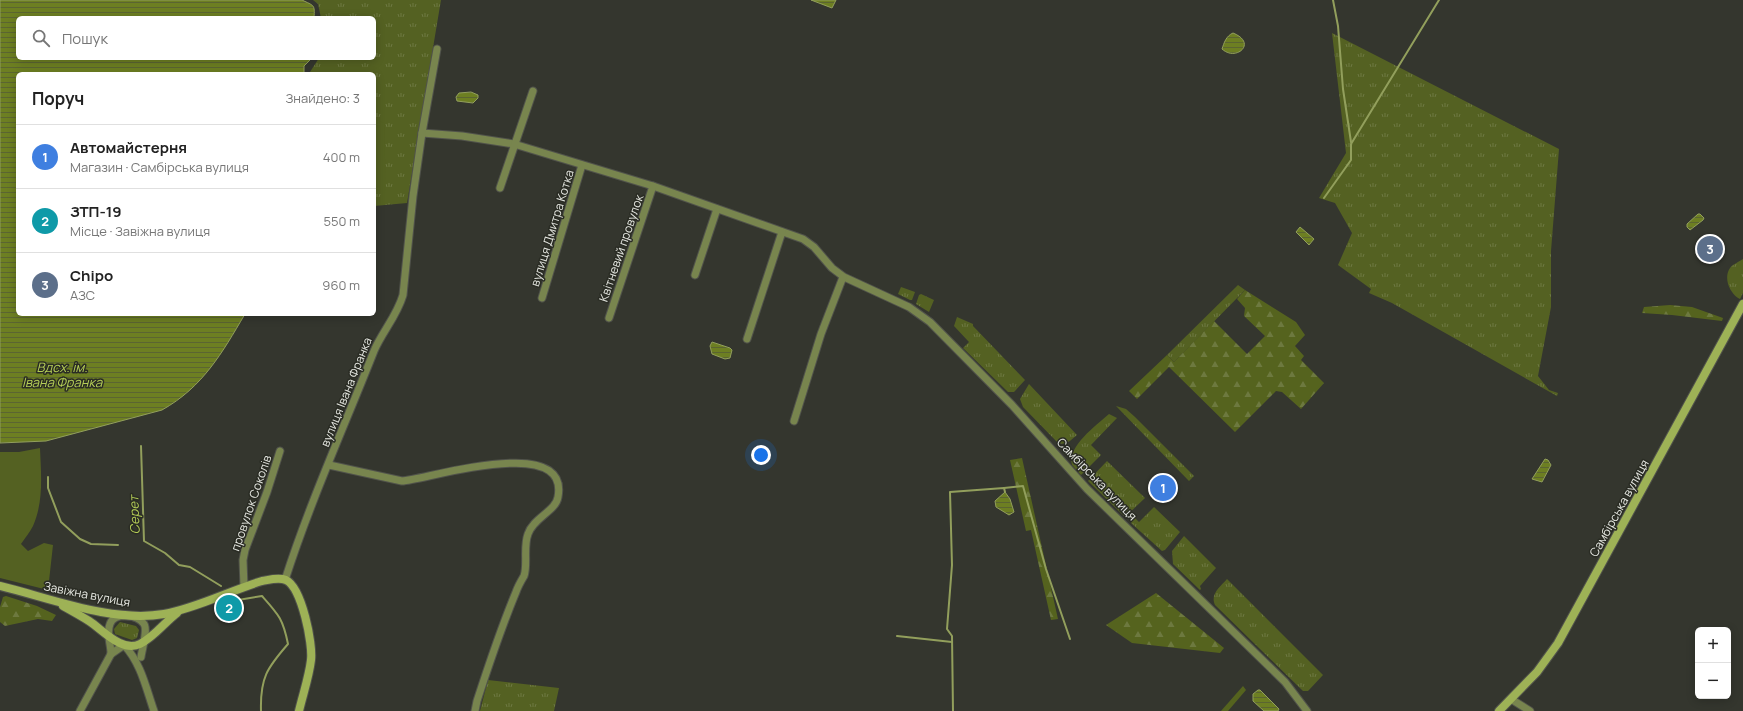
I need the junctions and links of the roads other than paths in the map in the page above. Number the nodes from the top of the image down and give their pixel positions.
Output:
1 (437, 49) dead end
2 (533, 91) dead end
3 (422, 133) junction
4 (514, 144) junction
5 (582, 165) junction
6 (653, 186) junction
7 (500, 188) dead end
8 (717, 209) junction
9 (782, 232) junction
10 (695, 275) dead end
11 (843, 277) junction
12 (542, 298) dead end
13 (1743, 304) edge
14 (609, 318) dead end
15 (747, 339) dead end
16 (794, 422) dead end
17 (280, 451) dead end
18 (329, 465) junction
19 (286, 580) junction
20 (0, 586) edge
21 (244, 587) junction
22 (54, 602) junction
23 (181, 610) junction
24 (129, 616) junction
25 (153, 634) junction
26 (109, 636) junction
27 (143, 642) junction
28 (124, 645) junction
29 (111, 654) junction
30 (141, 657) junction
31 (139, 667) junction
32 (1511, 699) junction
33 (80, 711) edge
34 (154, 711) edge
35 (299, 711) edge
36 (475, 711) edge
37 (1307, 711) edge
38 (1499, 711) edge
39 (1530, 711) edge

1 - 3 street, вулиця Івана Франка
2 - 4 street
3 - 4 street, Самбірська вулиця
3 - 18 street, вулиця Івана Франка
4 - 5 street, Самбірська вулиця
4 - 7 street
5 - 6 street, Самбірська вулиця
5 - 12 street, вулиця Дмитра Котка
6 - 8 street, Самбірська вулиця
6 - 14 street, Квітневий провулок
8 - 9 street, Самбірська вулиця
8 - 10 street
9 - 11 street, Самбірська вулиця
9 - 15 street
11 - 16 street
11 - 37 street, Самбірська вулиця
13 - 32 main road, Самбірська вулиця
17 - 21 street, провулок Соколів
18 - 19 street, вулиця Івана Франка
18 - 36 street
19 - 21 main road, Завіжна вулиця
19 - 35 main road
20 - 22 main road, Завіжна вулиця
21 - 23 main road, Завіжна вулиця
22 - 24 main road, Завіжна вулиця
22 - 26 main road
23 - 24 main road, Завіжна вулиця
23 - 25 main road
24 - 26 street
24 - 27 street
25 - 27 main road
25 - 30 street
26 - 28 main road
26 - 29 street
27 - 28 main road
27 - 30 street
28 - 29 street
28 - 31 street
29 - 33 street
30 - 31 street
31 - 34 street
32 - 38 main road, Самбірська вулиця
32 - 39 street

